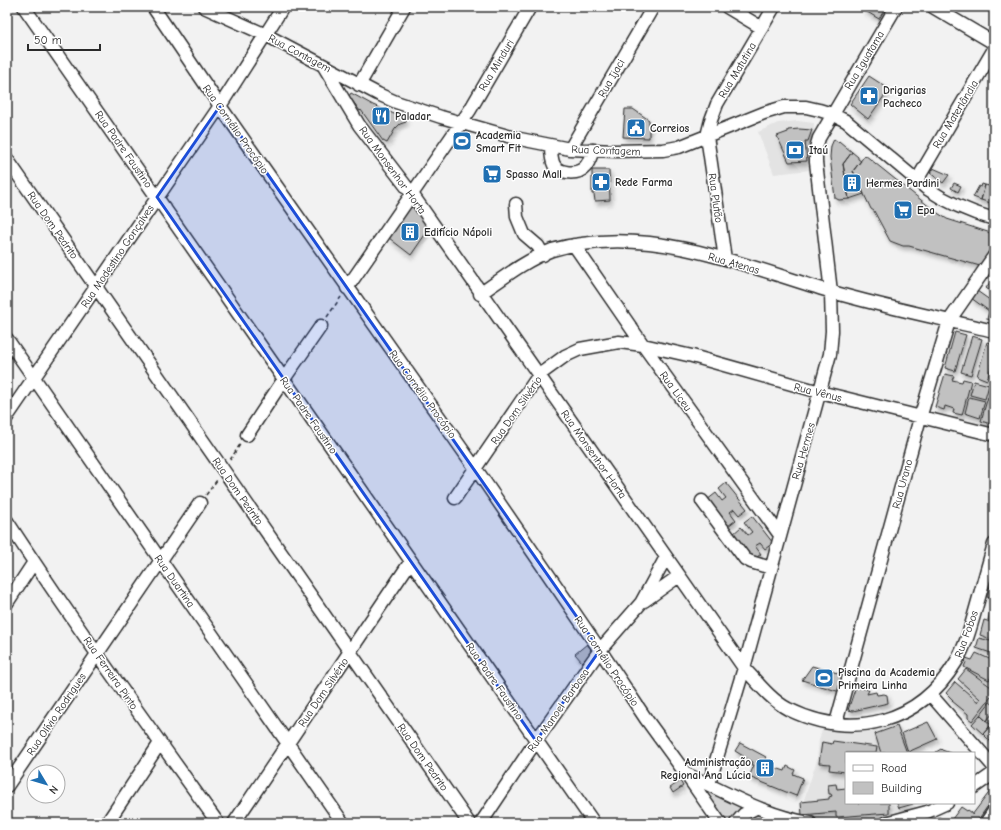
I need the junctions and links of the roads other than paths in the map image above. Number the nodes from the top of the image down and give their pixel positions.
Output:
1 (24, 7) edge
2 (204, 7) edge
3 (283, 7) edge
4 (404, 7) edge
5 (530, 7) edge
6 (652, 7) edge
7 (727, 7) edge
8 (774, 7) edge
9 (896, 7) edge
10 (933, 7) edge
11 (156, 10) edge
12 (762, 28) junction
13 (266, 34) junction
14 (994, 43) edge
15 (994, 49) edge
16 (323, 65) junction
17 (360, 85) junction
18 (220, 106) junction
19 (832, 114) junction
20 (461, 122) junction
21 (707, 136) junction
22 (550, 146) junction
23 (570, 149) junction
24 (592, 150) junction
25 (7, 159) edge
26 (917, 180) junction
27 (412, 194) junction
28 (157, 197) junction
29 (516, 204) dead end
30 (994, 219) edge
31 (574, 245) junction
32 (544, 255) junction
33 (994, 256) edge
34 (725, 259) junction
35 (96, 287) junction
36 (348, 288) junction
37 (831, 292) junction
38 (480, 294) junction
39 (949, 321) junction
40 (321, 326) road end
41 (994, 331) edge
42 (7, 339) edge
43 (644, 345) junction
44 (539, 375) junction
45 (34, 378) junction
46 (284, 379) junction
47 (820, 392) junction
48 (7, 418) edge
49 (920, 418) junction
50 (247, 435) dead end
51 (994, 435) edge
52 (476, 469) junction
53 (455, 498) dead end
54 (702, 501) dead end
55 (200, 503) dead end
56 (7, 520) edge
57 (780, 535) junction
58 (994, 544) edge
59 (666, 557) junction
60 (161, 561) junction
61 (411, 561) junction
62 (34, 562) junction
63 (771, 568) junction
64 (679, 576) junction
65 (7, 603) edge
66 (641, 603) junction
67 (600, 650) junction
68 (350, 652) junction
69 (97, 654) junction
70 (744, 668) junction
71 (930, 694) junction
72 (836, 723) junction
73 (536, 741) junction
74 (160, 743) junction
75 (288, 744) junction
76 (994, 767) edge
77 (994, 773) edge
78 (686, 774) junction
79 (709, 784) junction
80 (7, 786) edge
81 (975, 786) edge
82 (945, 804) edge
83 (756, 808) junction
84 (994, 811) edge
85 (107, 823) edge
86 (218, 823) edge
87 (234, 823) edge
88 (343, 823) edge
89 (469, 823) edge
90 (482, 823) edge
91 (594, 823) edge
92 (720, 823) edge
93 (736, 823) edge
94 (810, 823) edge
95 (886, 823) edge
96 (986, 823) edge

1 - 28 street, Rua Padre Faustino
2 - 13 street, Rua Contagem
3 - 13 street, Rua Modestino Gonçalves
4 - 17 street
5 - 20 street, Rua Minduri
6 - 23 street, Rua Ijaci
7 - 12 street
8 - 12 street, Rua Matutina
9 - 19 street, Rua Iguatama
10 - 14 street
11 - 18 street, Rua Cornélio Procópio
12 - 21 street, Rua Matutina
13 - 16 street, Rua Contagem
13 - 18 street, Rua Modestino Gonçalves
15 - 26 street, Rua Materlândia
16 - 17 street, Rua Contagem
16 - 27 street, Rua Monsenhor Horta
17 - 20 street, Rua Contagem
18 - 28 street, Rua Modestino Gonçalves
18 - 36 street, Rua Cornélio Procópio
19 - 21 street, Rua Contagem
19 - 26 street, Rua Contagem
19 - 37 street, Rua Hermes
20 - 22 street, Rua Contagem
20 - 27 street
21 - 24 street, Rua Contagem
21 - 34 street, Rua Plutão
22 - 23 street, Rua Contagem
22 - 24 street
23 - 24 street, Rua Contagem
25 - 35 street, Rua Dom Pedrito
26 - 30 street, Rua Contagem
27 - 36 street
27 - 38 street, Rua Monsenhor Horta
28 - 35 street, Rua Modestino Gonçalves
28 - 46 street, Rua Padre Faustino
29 - 32 street
31 - 32 street, Rua Atenas
31 - 34 street, Rua Atenas
31 - 43 street, Rua Liceu
32 - 38 street, Rua Atenas
33 - 39 street, Rua Urano
34 - 37 street, Rua Atenas
35 - 45 street, Rua Modestino Gonçalves
35 - 68 street, Rua Dom Pedrito
36 - 52 street, Rua Cornélio Procópio
37 - 39 street, Rua Atenas
37 - 47 street, Rua Hermes
38 - 44 street, Rua Monsenhor Horta
39 - 41 street, Rua Atenas
39 - 49 street, Rua Urano
40 - 46 street
42 - 45 street, Rua Duartina
43 - 44 street, Rua Dom Silvério
43 - 47 street, Rua Vênus
43 - 57 street, Rua Liceu
44 - 52 street, Rua Dom Silvério
44 - 59 street, Rua Monsenhor Horta
45 - 48 street, Rua Modestino Gonçalves
45 - 60 street, Rua Duartina
46 - 50 street
46 - 61 street, Rua Padre Faustino
47 - 49 street, Rua Vênus
47 - 57 street, Rua Hermes
49 - 51 street, Rua Vênus
49 - 72 street, Rua Urano
52 - 53 street, Rua Dom Silvério
52 - 67 street, Rua Cornélio Procópio
54 - 63 street
55 - 60 street, Rua Olívio Rodrigues
56 - 62 street, Rua Ferreira Pinto
57 - 63 street, Rua Hermes
58 - 71 street, Rua Fobos
59 - 64 street, Rua Monsenhor Horta
59 - 66 street, Rua Manoel Barbosa
60 - 69 street, Rua Olívio Rodrigues
60 - 75 street, Rua Duartina
61 - 68 street, Rua Dom Silvério
61 - 73 street, Rua Padre Faustino
62 - 65 street
62 - 69 street, Rua Ferreira Pinto
63 - 70 street, Rua Hermes
64 - 66 street, Rua Manoel Barbosa
64 - 70 street, Rua Monsenhor Horta
66 - 67 street, Rua Manoel Barbosa
67 - 73 street, Rua Manoel Barbosa
67 - 78 street, Rua Cornélio Procópio
68 - 75 street, Rua Dom Silvério
68 - 89 street, Rua Dom Pedrito
69 - 74 street, Rua Ferreira Pinto
69 - 80 street, Rua Olívio Rodrigues
70 - 72 street, Rua Monsenhor Horta
70 - 79 street, Rua Hermes
71 - 72 street, Rua Monsenhor Horta
71 - 76 street
73 - 90 street, Rua Manoel Barbosa
73 - 91 street, Rua Padre Faustino
74 - 85 street
74 - 86 street, Rua Ferreira Pinto
75 - 87 street, Rua Dom Silvério
75 - 88 street, Rua Duartina
77 - 81 street
78 - 79 street
78 - 92 street, Rua Cornélio Procópio
79 - 83 street
82 - 95 street
83 - 93 street
83 - 94 street
84 - 96 street

